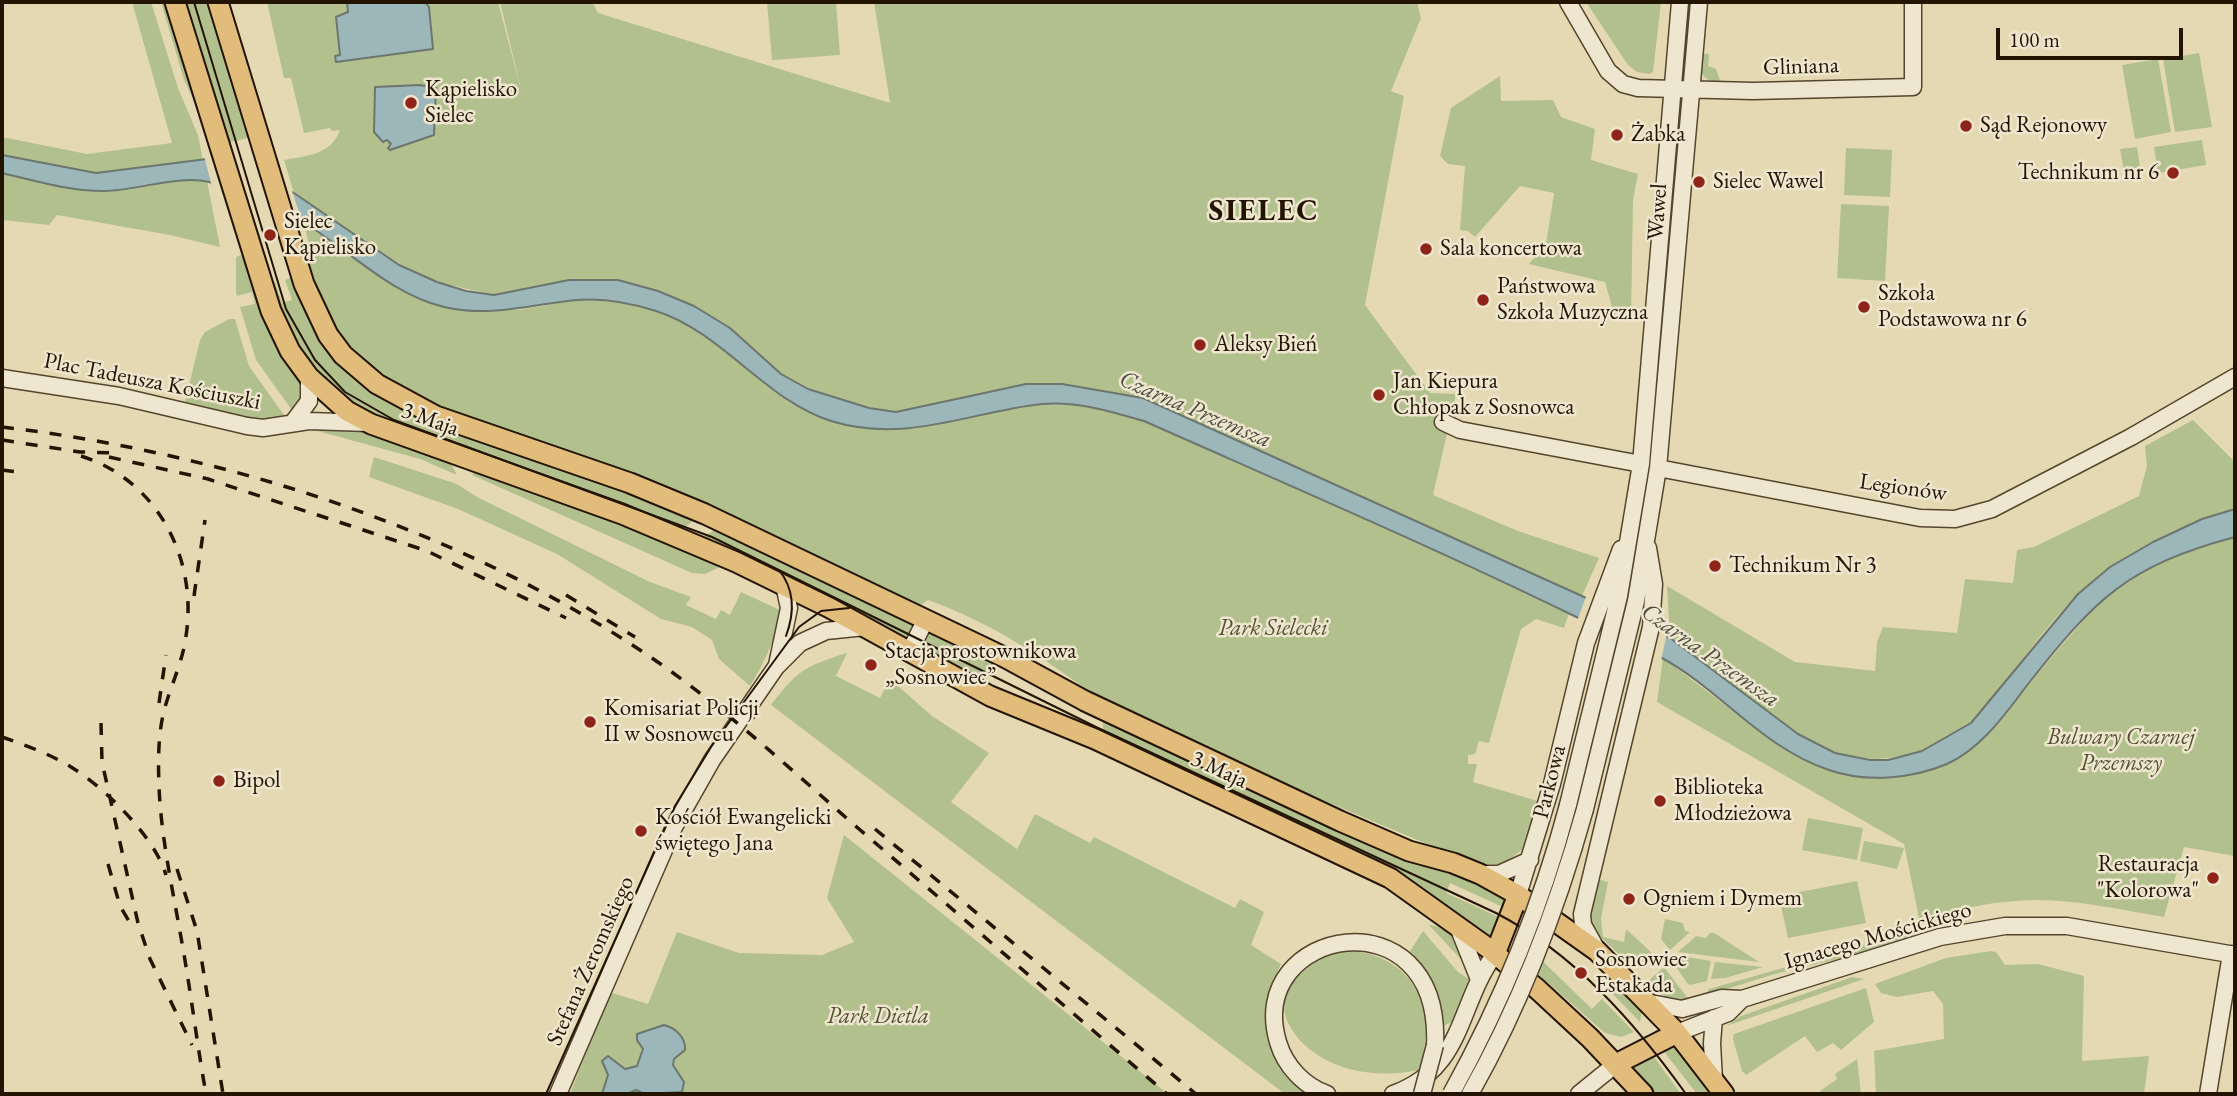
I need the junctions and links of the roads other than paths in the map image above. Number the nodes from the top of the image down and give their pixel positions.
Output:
1 (175, 2) edge
2 (218, 2) edge
3 (1568, 2) edge
4 (1680, 2) edge
5 (1699, 2) edge
6 (1913, 2) edge
7 (1672, 89) junction
8 (1691, 89) junction
9 (2, 377) edge
10 (309, 377) junction
11 (2235, 377) edge
12 (294, 421) junction
13 (1443, 422) dead end
14 (371, 424) junction
15 (1641, 464) junction
16 (1658, 468) junction
17 (1646, 542) junction
18 (784, 585) junction
19 (1611, 593) junction
20 (926, 619) junction
21 (865, 627) junction
22 (909, 653) junction
23 (776, 667) junction
24 (1530, 860) junction
25 (1480, 874) junction
26 (1518, 895) junction
27 (1458, 927) junction
28 (1597, 951) junction
29 (1495, 954) junction
30 (2233, 954) edge
31 (1478, 977) junction
32 (1742, 999) junction
33 (1651, 1003) junction
34 (1714, 1018) junction
35 (1677, 1033) junction
36 (1616, 1064) junction
37 (1719, 1088) edge
38 (558, 1094) edge
39 (1327, 1094) edge
40 (1393, 1094) edge
41 (1422, 1094) edge
42 (1451, 1094) edge
43 (1470, 1094) edge
44 (1579, 1094) edge
45 (1643, 1094) edge
46 (2208, 1094) edge

1 - 10 main road, 3 Maja
2 - 20 main road, 3 Maja
3 - 7 street, Gliniana
4 - 7 street, Wawel
5 - 8 street, Wawel
6 - 8 street, Gliniana
7 - 8 street, Gliniana
7 - 15 street, Wawel
8 - 16 street, Wawel
9 - 12 street, Plac Tadeusza Kościuszki
10 - 12 street
10 - 14 main road, 3 Maja
11 - 16 street, Legionów
12 - 14 street, Plac Tadeusza Kościuszki
13 - 15 street
14 - 18 main road, 3 Maja
15 - 19 street, Parkowa
16 - 17 street, Parkowa
17 - 28 street
17 - 43 street, Parkowa, bridge
18 - 21 main road, 3 Maja
18 - 23 street, Stefana Żeromskiego
19 - 24 street
19 - 42 street, Parkowa, bridge
20 - 22 street
20 - 25 main road, 3 Maja
21 - 22 main road, 3 Maja
21 - 23 street, Stefana Żeromskiego
22 - 27 main road, 3 Maja
23 - 38 street, Stefana Żeromskiego
24 - 25 street
24 - 26 street
25 - 26 main road, 3 Maja
26 - 28 main road, 3 Maja
26 - 29 main road
27 - 29 main road, 3 Maja
27 - 31 street
28 - 33 main road, 3 Maja
29 - 31 street
29 - 36 main road, 3 Maja
30 - 32 street, Ignacego Mościckiego
30 - 46 street
31 - 40 street
32 - 33 street, Ignacego Mościckiego
32 - 34 street, Ignacego Mościckiego
33 - 35 main road, 3 Maja
34 - 35 street, Ignacego Mościckiego
34 - 37 street
35 - 36 main road
35 - 37 main road
36 - 44 street
36 - 45 main road
39 - 41 street, bridge

